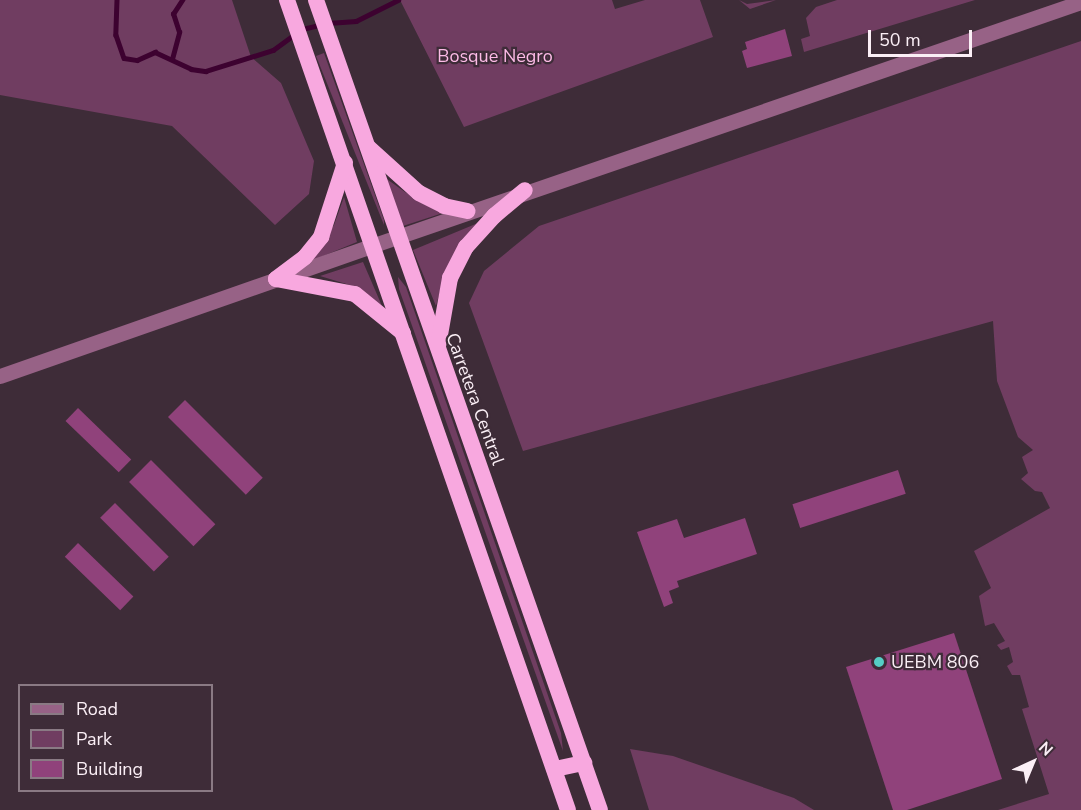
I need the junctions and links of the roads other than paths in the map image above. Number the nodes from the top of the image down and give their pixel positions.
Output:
1 (1081, 2) edge
2 (318, 3) edge
3 (290, 7) edge
4 (365, 145) junction
5 (345, 163) junction
6 (525, 190) junction
7 (467, 212) junction
8 (397, 236) junction
9 (374, 245) junction
10 (276, 279) junction
11 (406, 336) junction
12 (437, 353) junction
13 (0, 376) edge
14 (584, 763) junction
15 (555, 769) junction
16 (568, 810) edge
17 (600, 810) edge

1 - 6 street
2 - 4 highway, Carretera Central
3 - 5 highway
4 - 7 highway
4 - 8 highway, Carretera Central
5 - 9 highway
5 - 10 highway
6 - 7 street
6 - 12 highway
7 - 8 street
8 - 9 street
8 - 12 highway, Carretera Central
9 - 10 street
9 - 11 highway
10 - 11 highway
10 - 13 street
11 - 15 highway
12 - 14 highway, Carretera Central
14 - 15 highway
14 - 17 highway, Carretera Central
15 - 16 highway

